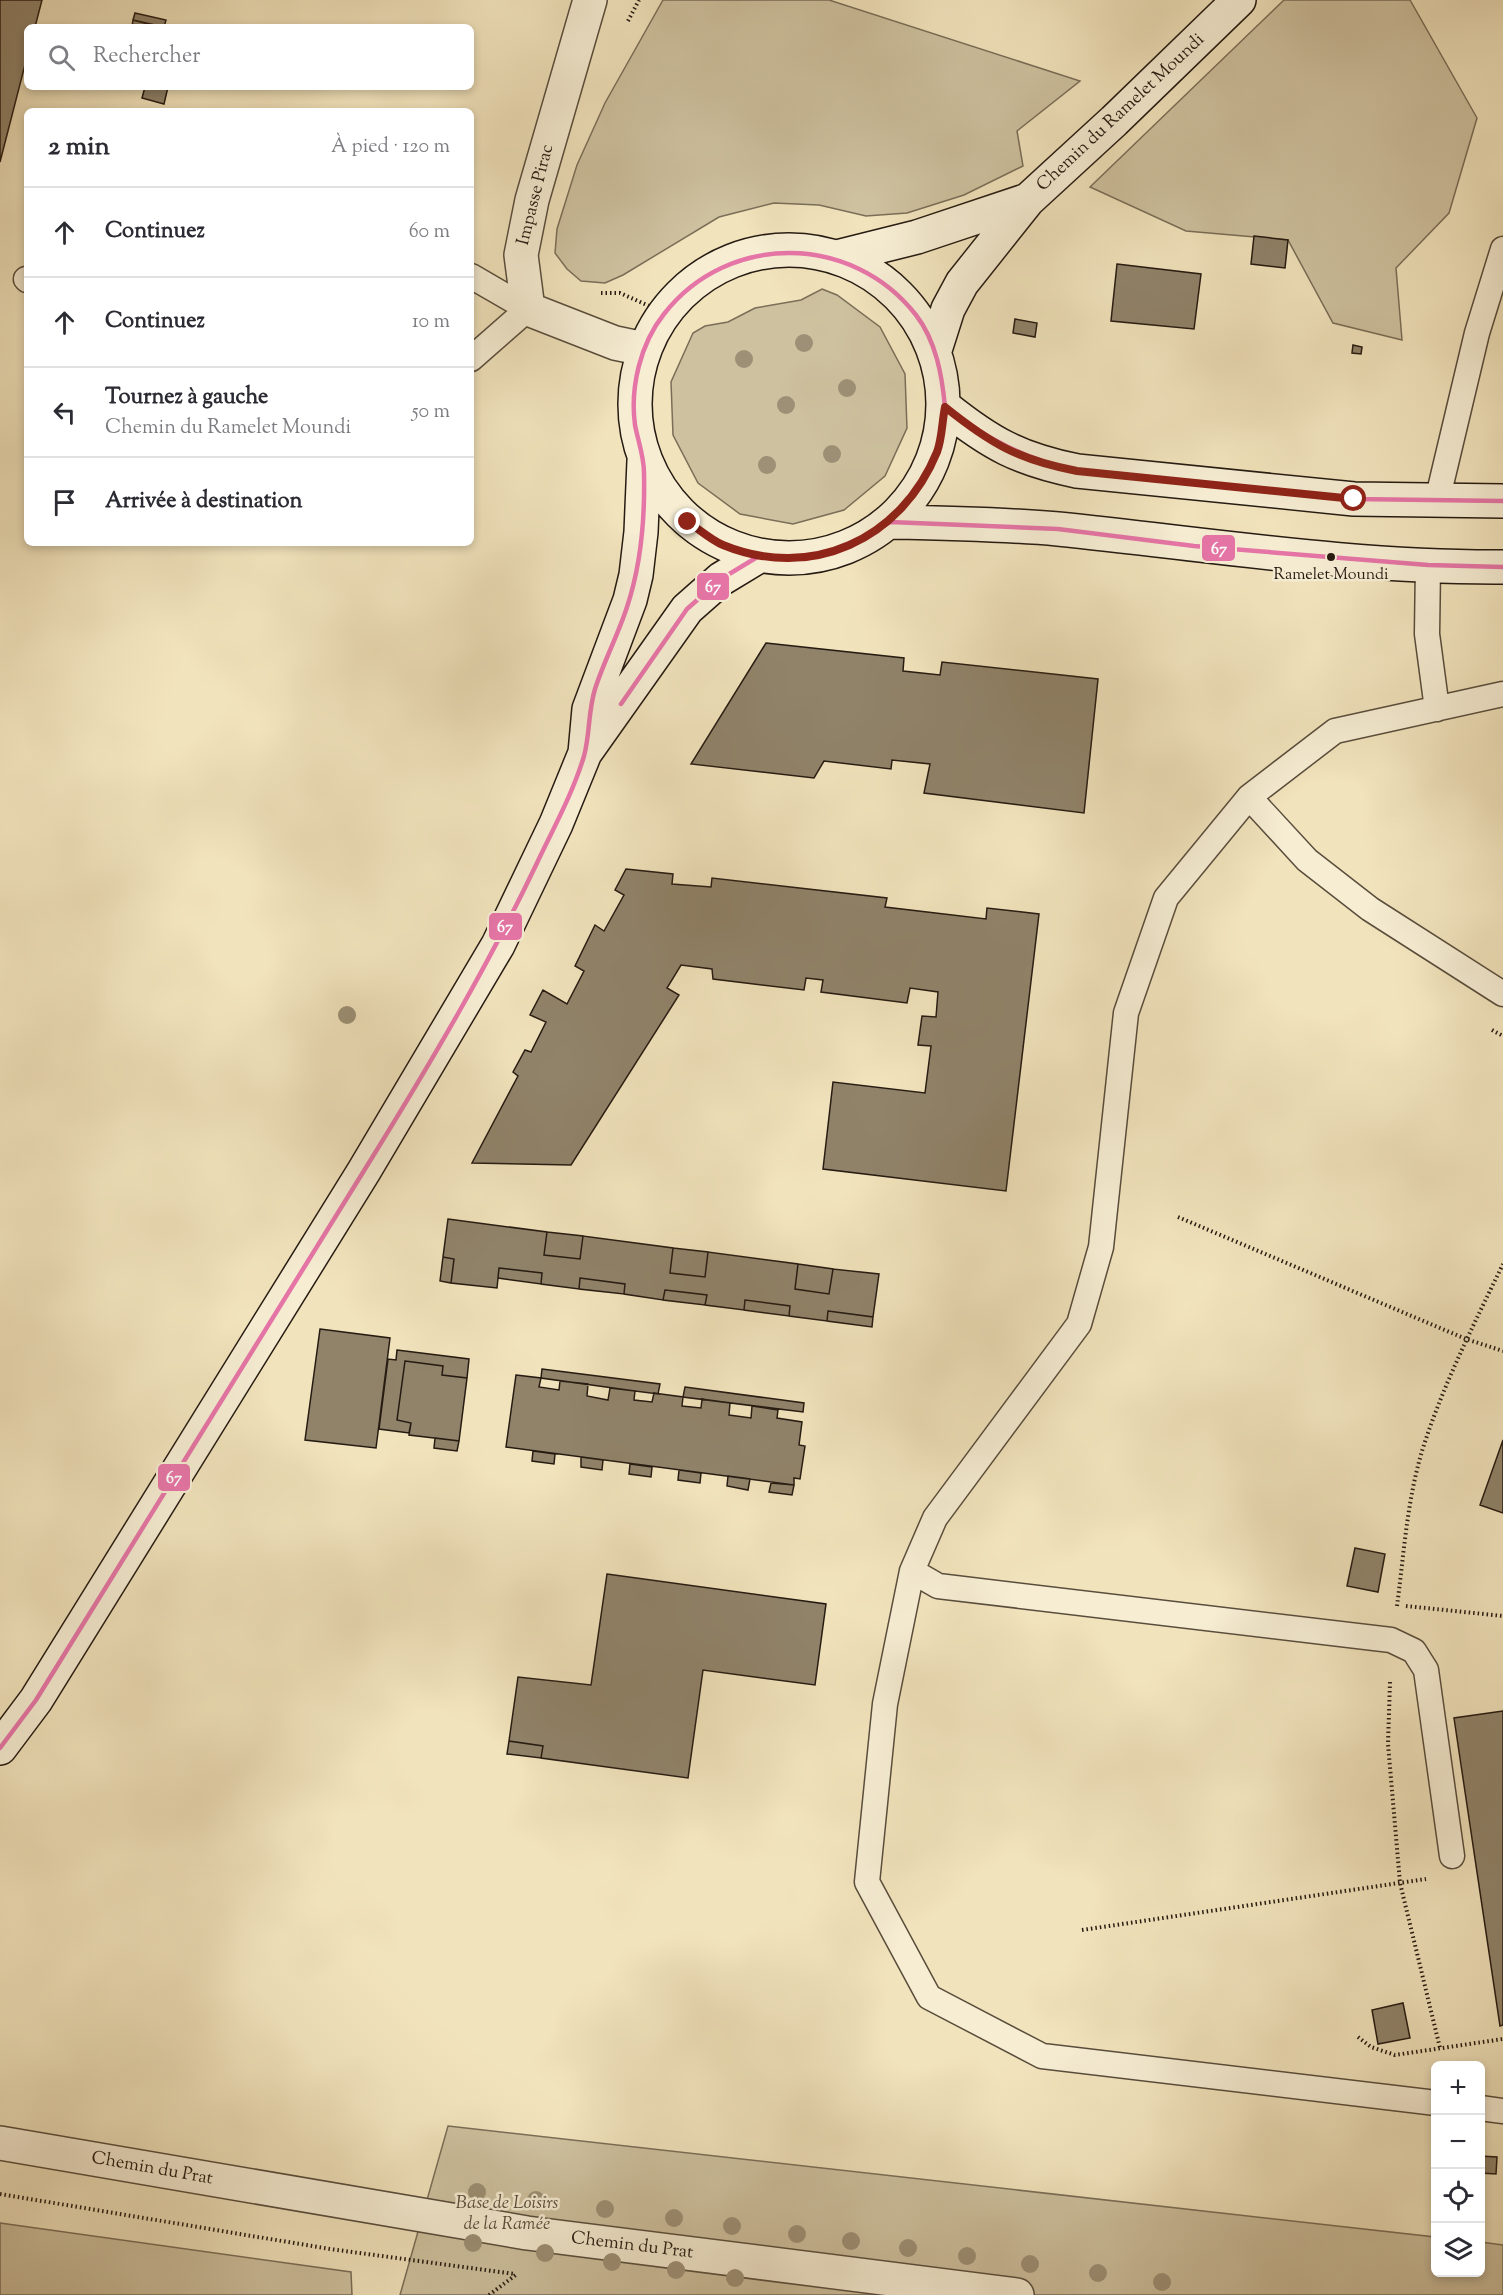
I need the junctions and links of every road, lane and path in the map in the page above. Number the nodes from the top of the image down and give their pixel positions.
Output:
1 (591, 0) edge
2 (639, 0) edge
3 (1239, 0) edge
4 (623, 30) dead end
5 (1028, 200) junction
6 (1503, 249) edge
7 (837, 256) junction
8 (474, 278) edge
9 (597, 293) dead end
10 (528, 309) junction
11 (665, 312) junction
12 (644, 350) junction
13 (935, 350) junction
14 (474, 356) edge
15 (945, 407) junction
16 (644, 459) junction
17 (1437, 501) junction
18 (1503, 501) edge
19 (890, 522) junction
20 (759, 556) junction
21 (1428, 565) junction
22 (1503, 567) edge
23 (1503, 694) edge
24 (1437, 709) junction
25 (585, 753) junction
26 (1249, 797) junction
27 (1503, 994) edge
28 (1178, 1217) dead end
29 (1503, 1351) edge
30 (912, 1571) junction
31 (0, 1748) edge
32 (1452, 1856) dead end
33 (1433, 1878) dead end
34 (1082, 1930) dead end
35 (1358, 2037) dead end
36 (1503, 2039) edge
37 (1431, 2102) edge
38 (1485, 2109) edge
39 (1503, 2111) edge
40 (0, 2143) edge
41 (0, 2194) edge
42 (517, 2274) junction
43 (528, 2274) dead end
44 (489, 2295) edge
45 (1017, 2295) edge

1 - 10 main road, Impasse Pirac
2 - 4 path
3 - 5 main road, Chemin du Ramelet Moundi
5 - 7 main road, Chemin du Ramelet Moundi
5 - 13 main road, Chemin du Ramelet Moundi
6 - 17 lane
7 - 11 main road, Chemin du Ramelet Moundi
7 - 13 main road, Chemin du Ramelet Moundi
8 - 10 lane
9 - 11 path
10 - 12 main road
10 - 14 lane
11 - 12 main road, Chemin du Ramelet Moundi
12 - 16 main road, Chemin du Ramelet Moundi
13 - 15 main road, Chemin du Ramelet Moundi
15 - 17 main road
15 - 19 main road, Chemin du Ramelet Moundi
16 - 20 main road, Chemin du Ramelet Moundi
16 - 25 main road, Chemin du Ramelet Moundi
17 - 18 main road
19 - 20 main road, Chemin du Ramelet Moundi
19 - 21 main road
20 - 25 main road, Chemin du Ramelet Moundi
21 - 22 main road
21 - 24 lane
23 - 24 lane
24 - 26 lane
25 - 31 main road, Chemin du Ramelet Moundi
26 - 27 lane
26 - 30 lane
28 - 29 path
30 - 32 lane
30 - 37 lane
33 - 34 path
35 - 36 path
38 - 39 lane
40 - 45 main road, Chemin du Prat
41 - 42 path
42 - 43 path
42 - 44 path

